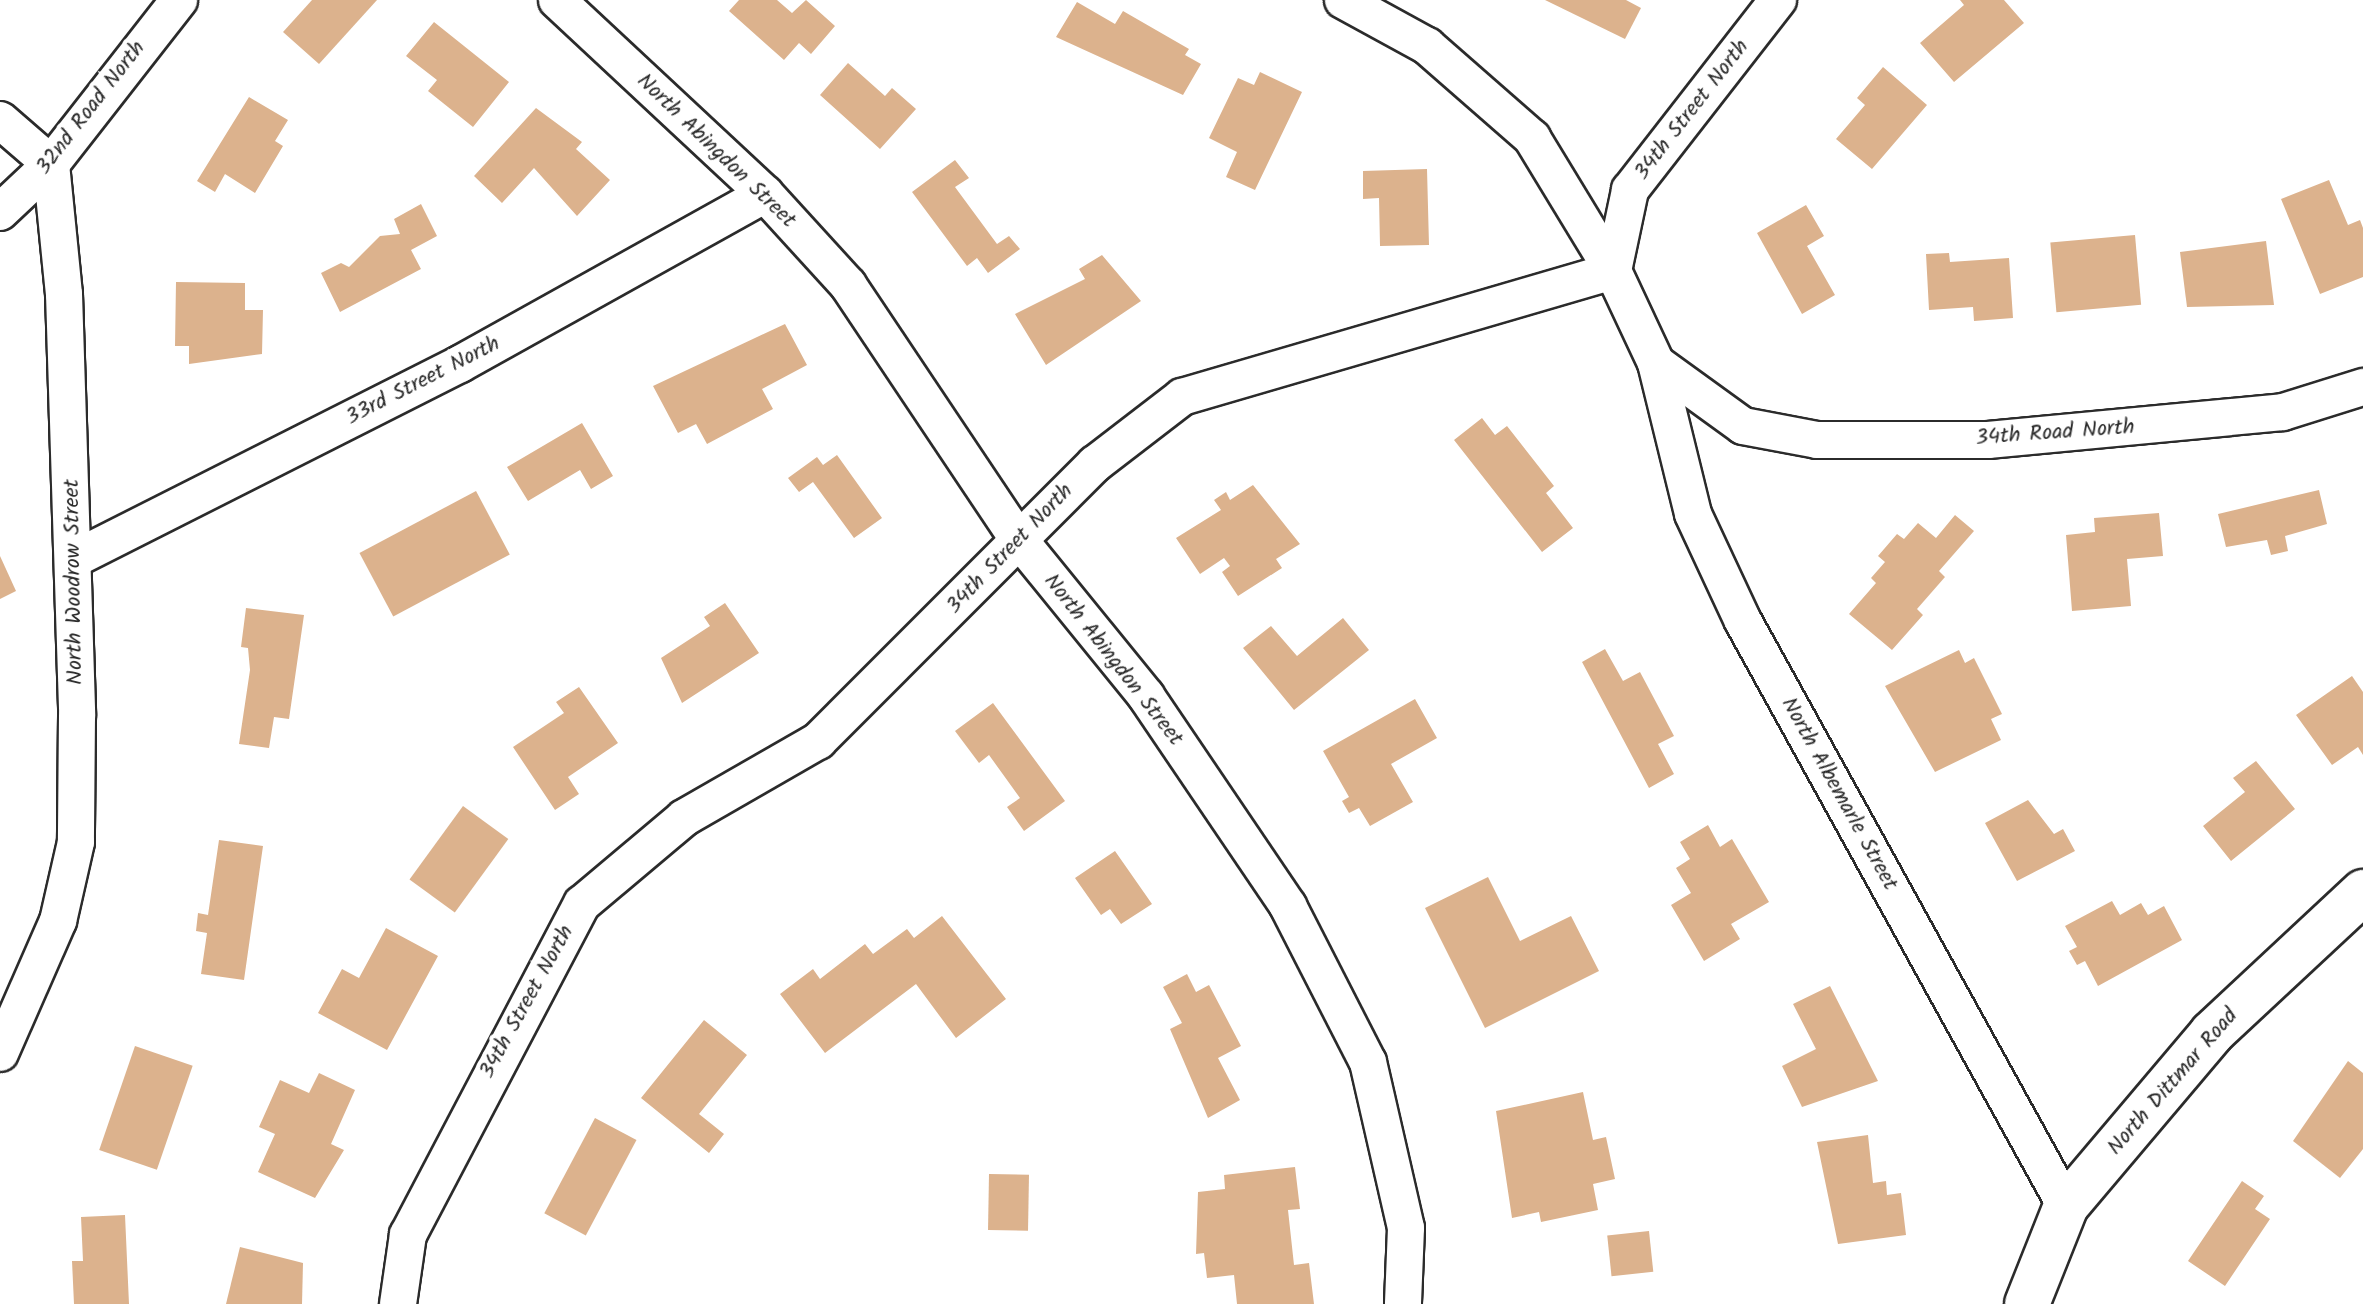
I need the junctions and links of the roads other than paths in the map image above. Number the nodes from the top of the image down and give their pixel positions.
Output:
1 (179, 0) edge
2 (557, 0) edge
3 (1343, 0) edge
4 (1778, 0) edge
5 (0, 120) edge
6 (51, 164) junction
7 (765, 194) junction
8 (0, 212) edge
9 (1613, 271) junction
10 (1656, 363) junction
11 (2363, 387) edge
12 (1743, 426) joint
13 (1017, 537) junction
14 (76, 558) junction
15 (2363, 892) edge
16 (0, 1053) edge
17 (2066, 1206) junction
18 (398, 1304) edge
19 (1403, 1304) edge
20 (2027, 1304) edge

1 - 6 street, 32nd Road North
2 - 7 street, North Abingdon Street
3 - 9 street, North Albemarle Street
4 - 9 street, 34th Street North
5 - 6 street
6 - 8 street, 32nd Road North
6 - 14 street, North Woodrow Street
7 - 13 street, North Abingdon Street
7 - 14 street, 33rd Street North
9 - 10 street, North Albemarle Street
9 - 13 street, 34th Street North
10 - 12 street, North Albemarle Street
10 - 17 street, North Albemarle Street
11 - 12 street, 34th Road North
13 - 18 street, 34th Street North
13 - 19 street, North Abingdon Street
14 - 16 street, North Woodrow Street
15 - 17 street, North Dittmar Road
17 - 20 street, North Dittmar Road

